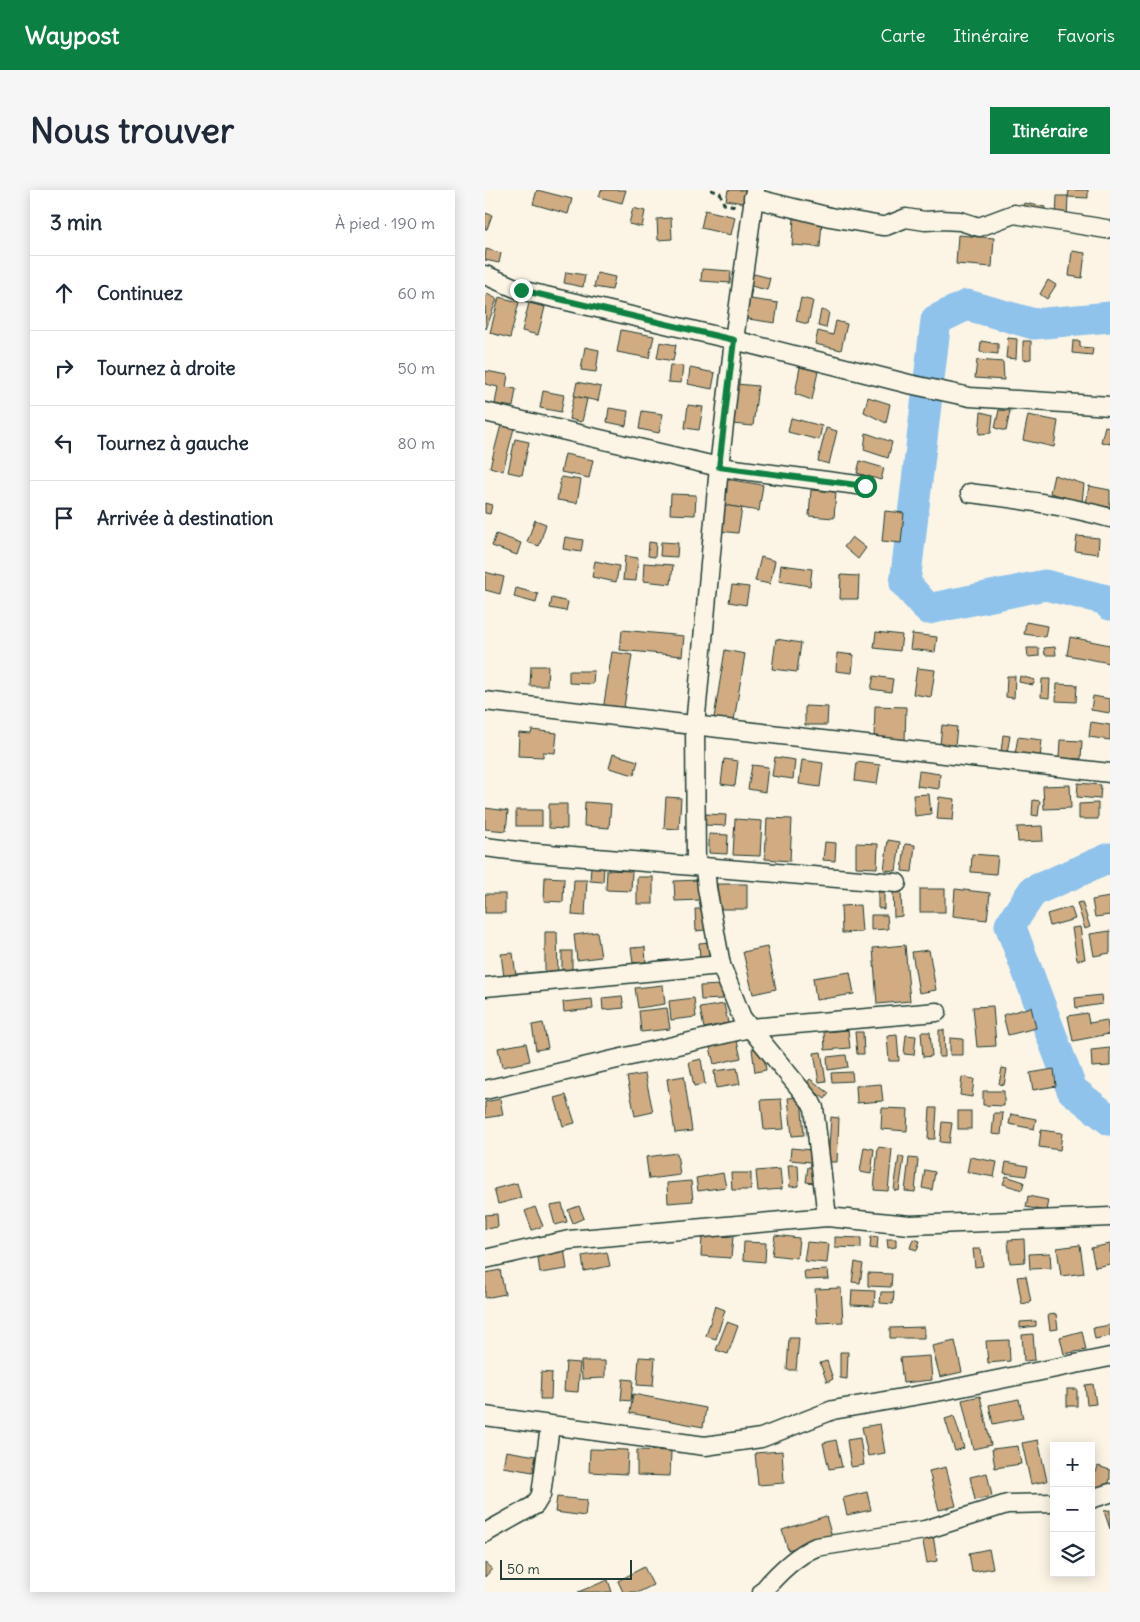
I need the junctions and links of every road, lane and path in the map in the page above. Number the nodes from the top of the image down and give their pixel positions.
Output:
1 (711, 190) edge
2 (753, 199) edge
3 (1105, 228) dead end
4 (485, 275) edge
5 (734, 340) junction
6 (1110, 406) edge
7 (485, 412) edge
8 (719, 467) junction
9 (865, 486) dead end
10 (970, 493) dead end
11 (1110, 518) edge
12 (485, 701) edge
13 (695, 726) junction
14 (1110, 773) edge
15 (485, 847) edge
16 (701, 866) junction
17 (897, 882) dead end
18 (721, 965) junction
19 (485, 987) edge
20 (937, 1012) dead end
21 (750, 1028) junction
22 (485, 1090) edge
23 (827, 1217) junction
24 (1110, 1217) edge
25 (485, 1259) edge
26 (1110, 1357) edge
27 (485, 1416) edge
28 (550, 1426) junction
29 (1110, 1493) edge
30 (1095, 1498) edge
31 (1050, 1503) edge
32 (485, 1533) edge
33 (762, 1592) edge

1 - 2 path
2 - 3 street
2 - 5 street
4 - 5 street
5 - 6 street
5 - 8 street
7 - 8 street
8 - 9 street
8 - 13 street
10 - 11 street
12 - 13 street
13 - 14 street
13 - 16 street
15 - 16 street
16 - 17 street
16 - 18 street
18 - 19 street
18 - 21 street
20 - 21 street
21 - 22 street
21 - 23 street
23 - 24 street
23 - 25 street
26 - 28 street
27 - 28 street
28 - 32 street
29 - 30 street
31 - 33 street

